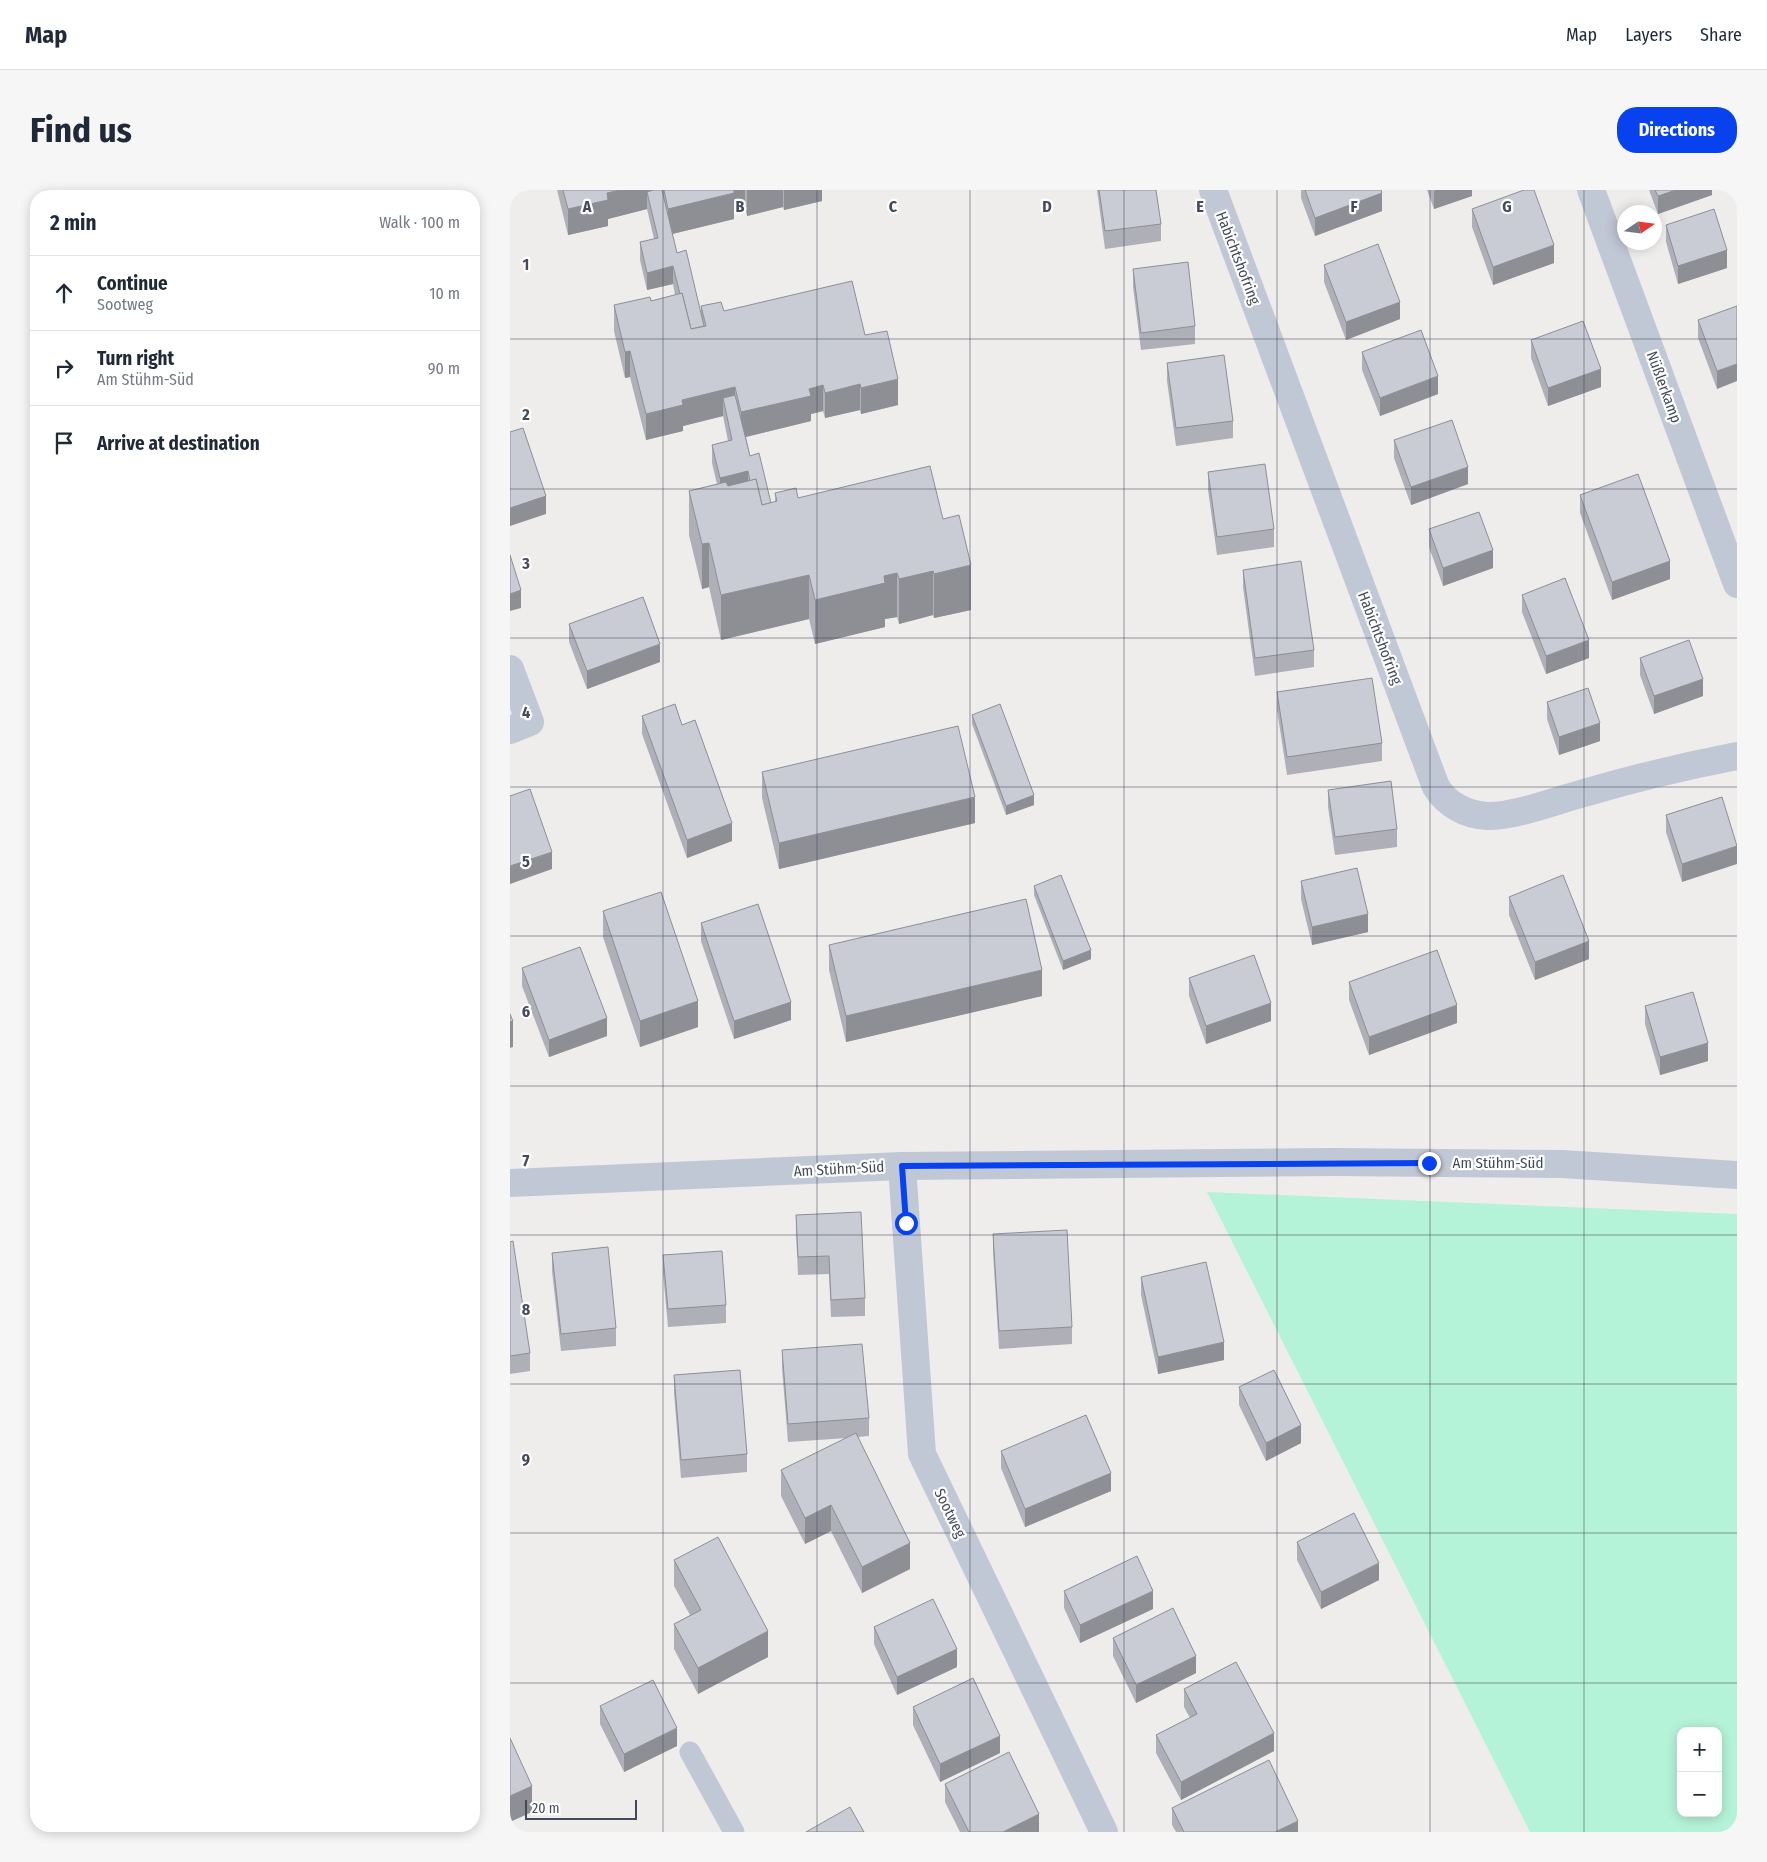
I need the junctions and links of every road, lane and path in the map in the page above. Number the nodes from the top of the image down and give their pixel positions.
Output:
1 (1213, 190) edge
2 (1591, 190) edge
3 (1737, 584) edge
4 (510, 669) edge
5 (510, 730) edge
6 (1737, 756) edge
7 (902, 1166) junction
8 (1737, 1175) edge
9 (510, 1183) edge
10 (690, 1752) dead end
11 (734, 1832) edge
12 (1104, 1832) edge

1 - 6 street, Habichtshofring
2 - 3 street, Nüßlerkamp
4 - 5 street
7 - 8 street, Am Stühm-Süd
7 - 9 street, Am Stühm-Süd
7 - 12 street, Sootweg
10 - 11 lane

